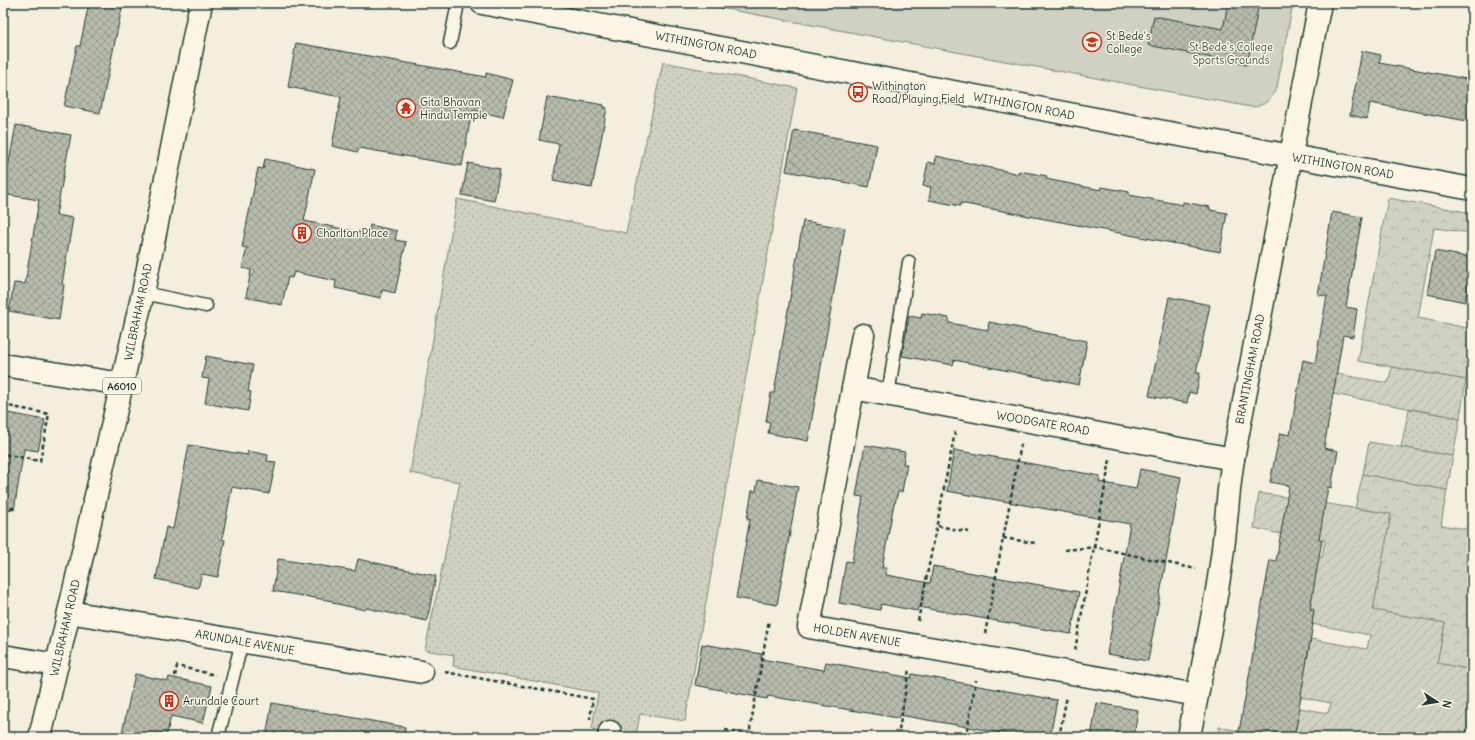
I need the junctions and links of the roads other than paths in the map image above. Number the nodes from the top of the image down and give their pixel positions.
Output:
1 (201, 3) edge
2 (458, 3) edge
3 (482, 3) edge
4 (1320, 3) edge
5 (450, 43) dead end
6 (1291, 156) junction
7 (1472, 189) edge
8 (909, 262) dead end
9 (143, 293) junction
10 (206, 306) dead end
11 (863, 335) dead end
12 (3, 365) edge
13 (122, 384) junction
14 (853, 388) junction
15 (888, 394) junction
16 (1233, 459) junction
17 (69, 612) junction
18 (233, 640) junction
19 (3, 656) edge
20 (57, 665) junction
21 (422, 672) road end
22 (1197, 695) junction
23 (40, 737) edge
24 (218, 737) edge
25 (1190, 737) edge

1 - 9 main road, WILBRAHAM ROAD / A6010
2 - 5 lane
3 - 6 main road, WITHINGTON ROAD
4 - 6 main road, BRANTINGHAM ROAD
6 - 7 main road, WITHINGTON ROAD
6 - 16 main road, BRANTINGHAM ROAD
8 - 15 lane
9 - 10 lane
9 - 13 main road, WILBRAHAM ROAD / A6010
11 - 14 main road, HOLDEN AVENUE
12 - 13 main road
13 - 17 main road, WILBRAHAM ROAD / A6010
14 - 15 main road, WOODGATE ROAD
14 - 22 main road, HOLDEN AVENUE
15 - 16 main road, WOODGATE ROAD
16 - 22 main road, BRANTINGHAM ROAD
17 - 18 main road, ARUNDALE AVENUE
17 - 20 main road, WILBRAHAM ROAD / A6010
18 - 21 main road, ARUNDALE AVENUE
18 - 24 lane
19 - 20 main road
20 - 23 main road, WILBRAHAM ROAD / A6010
22 - 25 main road, BRANTINGHAM ROAD

